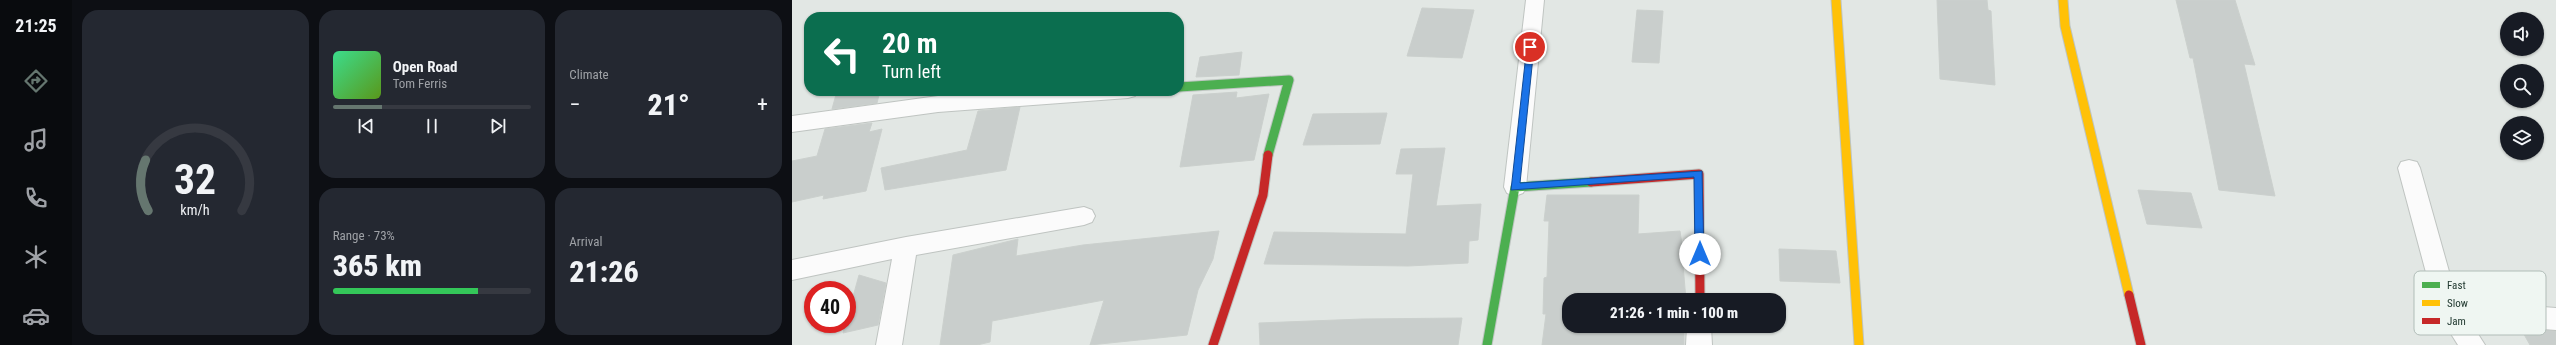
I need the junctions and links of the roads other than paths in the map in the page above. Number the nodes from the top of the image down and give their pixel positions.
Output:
1 (1535, 0) edge
2 (1836, 0) edge
3 (2063, 0) edge
4 (1184, 88) edge
5 (1055, 96) edge
6 (792, 124) edge
7 (2408, 168) dead end
8 (1514, 187) junction
9 (1084, 216) dead end
10 (906, 247) junction
11 (792, 270) edge
12 (2437, 271) edge
13 (1700, 293) edge
14 (2546, 318) edge
15 (2556, 319) edge
16 (1699, 333) edge
17 (2465, 335) edge
18 (889, 345) edge
19 (1213, 345) edge
20 (1487, 345) edge
21 (1699, 345) edge
22 (1859, 345) edge
23 (2141, 345) edge
24 (2472, 345) edge

1 - 8 street
2 - 22 street
3 - 23 street
4 - 19 street
5 - 6 street
7 - 12 street
8 - 13 street
8 - 20 street
9 - 10 street
10 - 11 street
10 - 18 street
14 - 15 street
16 - 21 street
17 - 24 street

